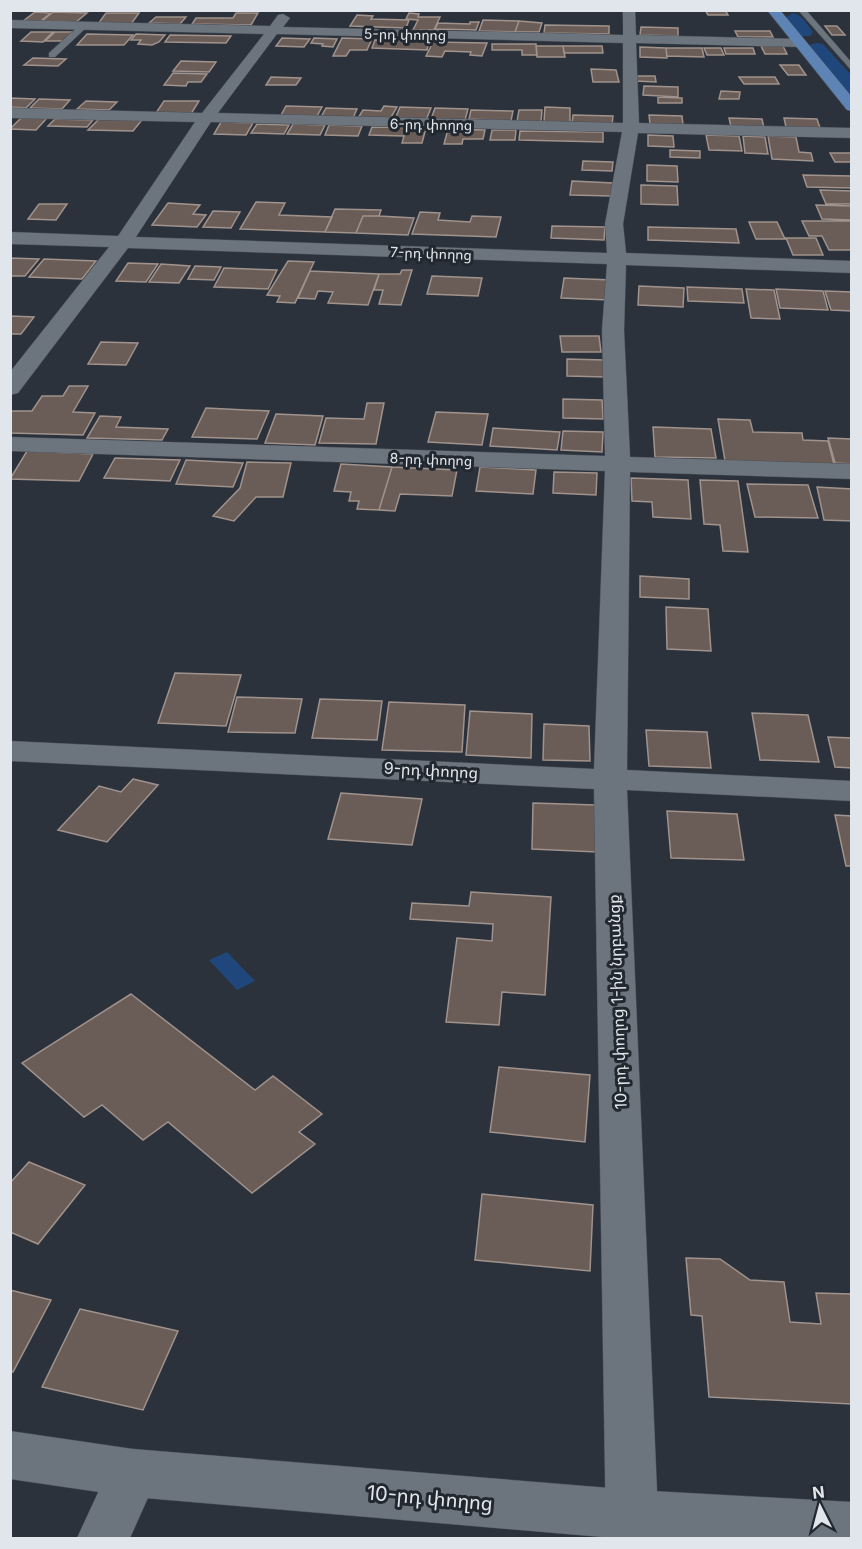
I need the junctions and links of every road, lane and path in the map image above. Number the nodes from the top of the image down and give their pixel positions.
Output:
1 (288, 10) edge
2 (630, 10) edge
3 (773, 10) edge
4 (801, 10) edge
5 (10, 24) edge
6 (84, 26) junction
7 (275, 31) junction
8 (631, 39) junction
9 (804, 43) junction
10 (820, 43) dead end
11 (831, 44) junction
12 (52, 55) dead end
13 (852, 69) edge
14 (852, 107) edge
15 (10, 113) edge
16 (206, 118) junction
17 (631, 129) junction
18 (852, 133) edge
19 (10, 238) edge
20 (123, 242) junction
21 (617, 260) junction
22 (852, 267) edge
23 (10, 388) edge
24 (10, 444) edge
25 (618, 466) junction
26 (852, 472) edge
27 (10, 751) edge
28 (610, 779) junction
29 (852, 791) edge
30 (10, 1455) edge
31 (133, 1473) junction
32 (634, 1527) edge
33 (852, 1528) edge
34 (103, 1539) edge

1 - 7 street
2 - 8 street, 10-րդ փողոց 1-ին նրբանցք
3 - 9 main road
4 - 11 lane
5 - 6 street, 5-րդ փողոց
6 - 7 street, 5-րդ փողոց
6 - 12 lane
7 - 8 street, 5-րդ փողոց
7 - 16 street
8 - 9 street, 5-րդ փողոց
8 - 17 street, 10-րդ փողոց 1-ին նրբանցք
9 - 14 main road
10 - 11 lane
11 - 13 lane
15 - 16 street, 6-րդ փողոց
16 - 17 street, 6-րդ փողոց
16 - 20 street
17 - 18 street, 6-րդ փողոց
17 - 21 street, 10-րդ փողոց 1-ին նրբանցք
19 - 20 street, 7-րդ փողոց
20 - 21 street, 7-րդ փողոց
20 - 23 street
21 - 22 street, 7-րդ փողոց
21 - 25 street, 10-րդ փողոց 1-ին նրբանցք
24 - 25 street, 8-րդ փողոց
25 - 26 street, 8-րդ փողոց
25 - 28 street, 10-րդ փողոց 1-ին նրբանցք
27 - 28 street, 9-րդ փողոց
28 - 29 street, 9-րդ փողոց
28 - 32 street, 10-րդ փողոց 1-ին նրբանցք
30 - 31 street, 10-րդ փողոց
31 - 32 street, 10-րդ փողոց
31 - 34 street
32 - 33 street, 10-րդ փողոց

